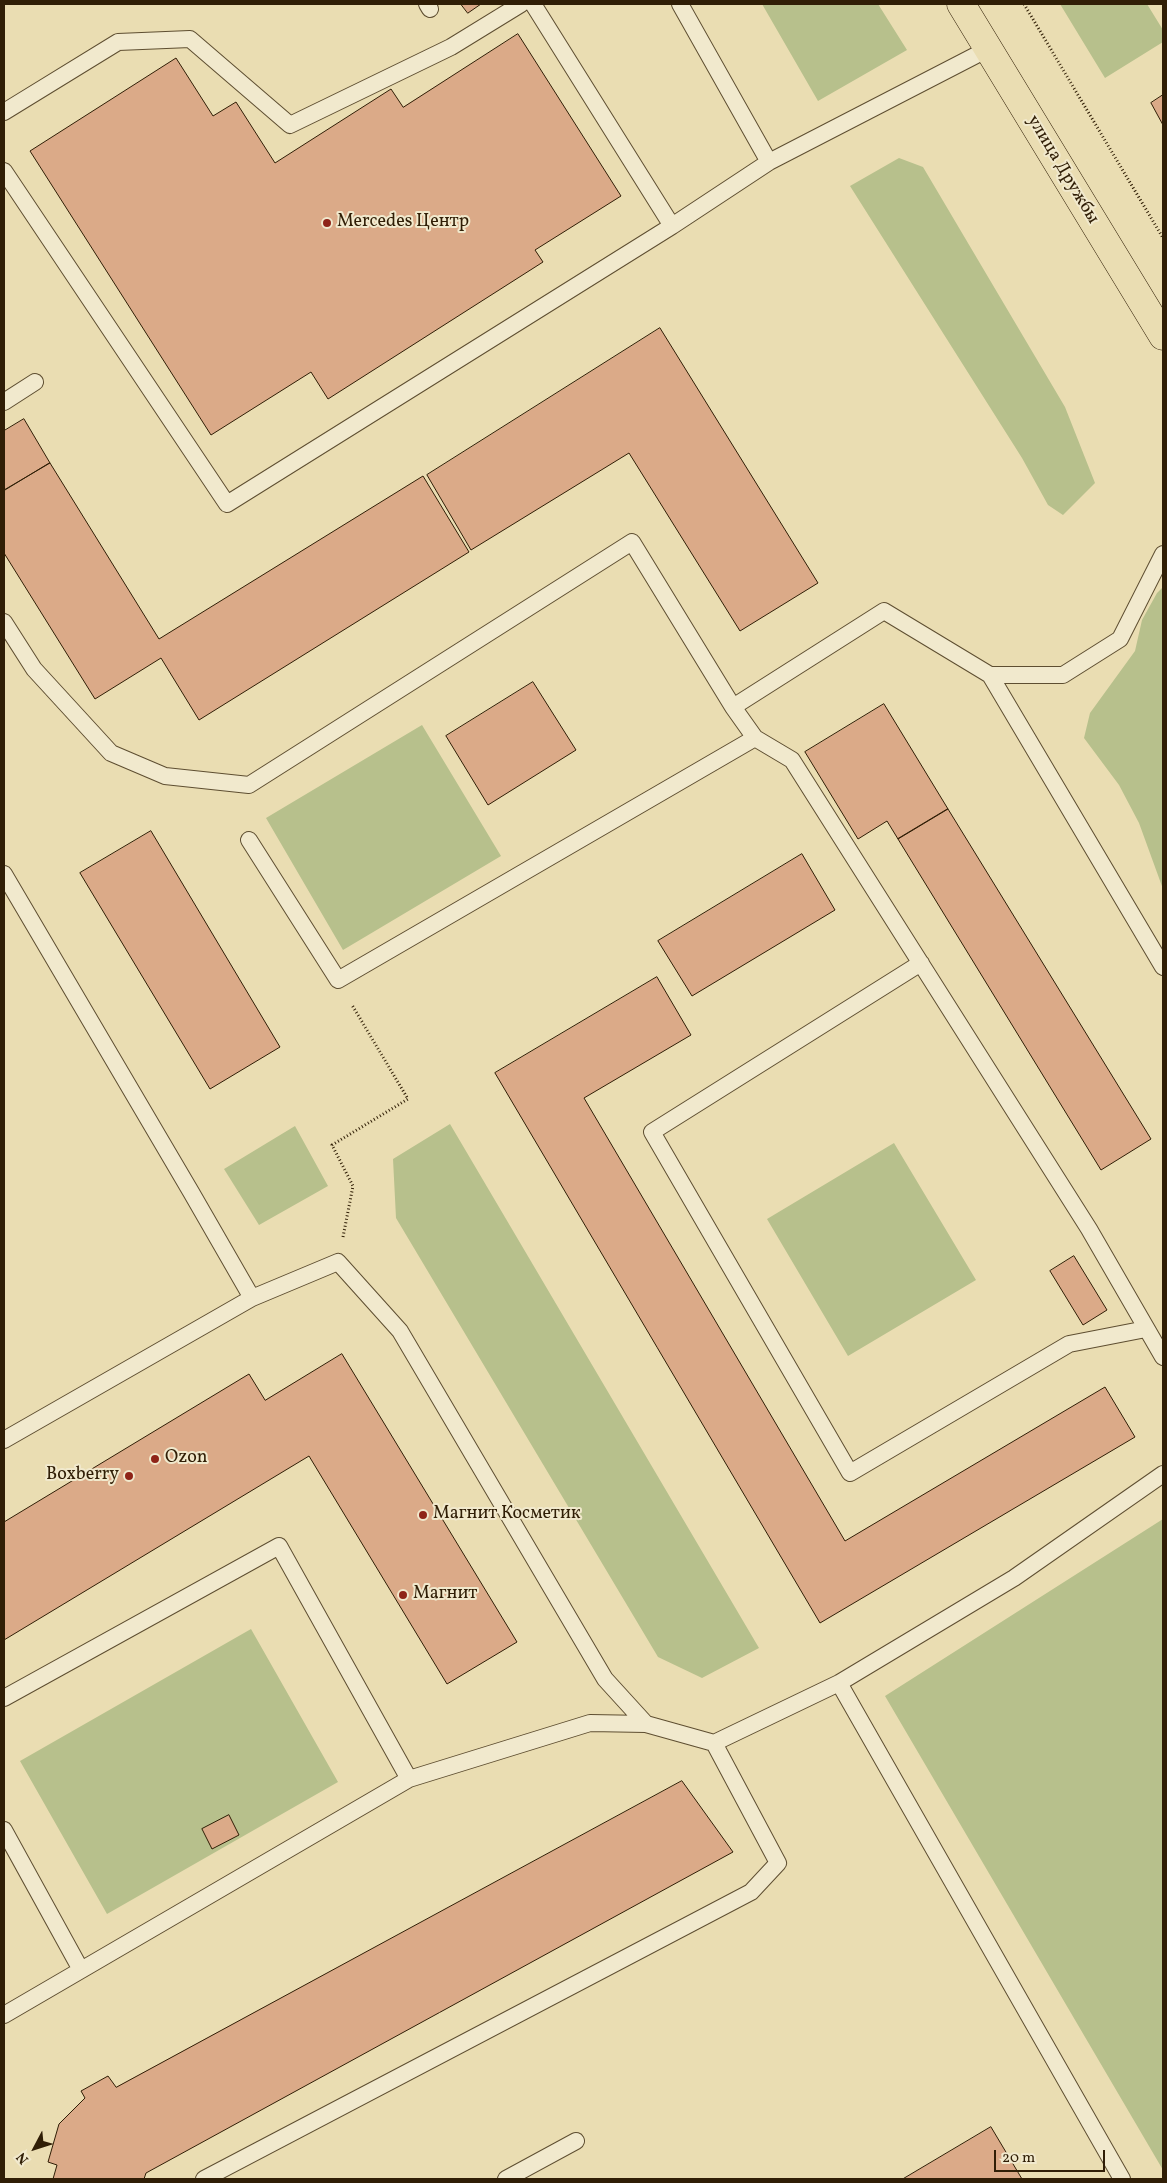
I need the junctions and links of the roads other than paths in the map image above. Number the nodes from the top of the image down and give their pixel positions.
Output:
1 (521, 4) edge
2 (533, 4) edge
3 (680, 4) edge
4 (961, 4) edge
5 (988, 49) junction
6 (4, 112) edge
7 (769, 162) junction
8 (4, 171) edge
9 (672, 226) junction
10 (1163, 336) edge
11 (35, 382) dead end
12 (4, 402) edge
13 (1163, 554) edge
14 (4, 622) edge
15 (990, 675) junction
16 (733, 707) junction
17 (756, 738) junction
18 (249, 840) dead end
19 (4, 874) edge
20 (921, 963) junction
21 (1163, 967) edge
22 (252, 1298) junction
23 (1146, 1329) junction
24 (1163, 1357) edge
25 (4, 1440) edge
26 (1163, 1474) edge
27 (839, 1683) junction
28 (4, 1698) edge
29 (646, 1724) junction
30 (714, 1743) junction
31 (409, 1779) junction
32 (4, 1830) edge
33 (81, 1970) junction
34 (4, 2015) edge
35 (576, 2141) dead end
36 (204, 2179) edge
37 (506, 2179) edge
38 (1122, 2179) edge

1 - 6 lane
2 - 9 lane
3 - 7 lane
4 - 5 main road, улица Дружбы
5 - 7 lane
5 - 10 main road, улица Дружбы
7 - 9 lane
8 - 9 lane
11 - 12 lane
13 - 15 lane
14 - 16 lane
15 - 16 lane
15 - 21 lane
16 - 17 lane
17 - 18 lane
17 - 20 lane
19 - 22 lane
20 - 23 lane
20 - 23 lane
22 - 25 lane
22 - 29 lane
23 - 24 lane
26 - 27 lane
27 - 30 lane
27 - 38 lane
28 - 31 lane
29 - 30 lane
29 - 31 lane
30 - 36 lane
31 - 33 lane
32 - 33 lane
33 - 34 lane
35 - 37 lane

